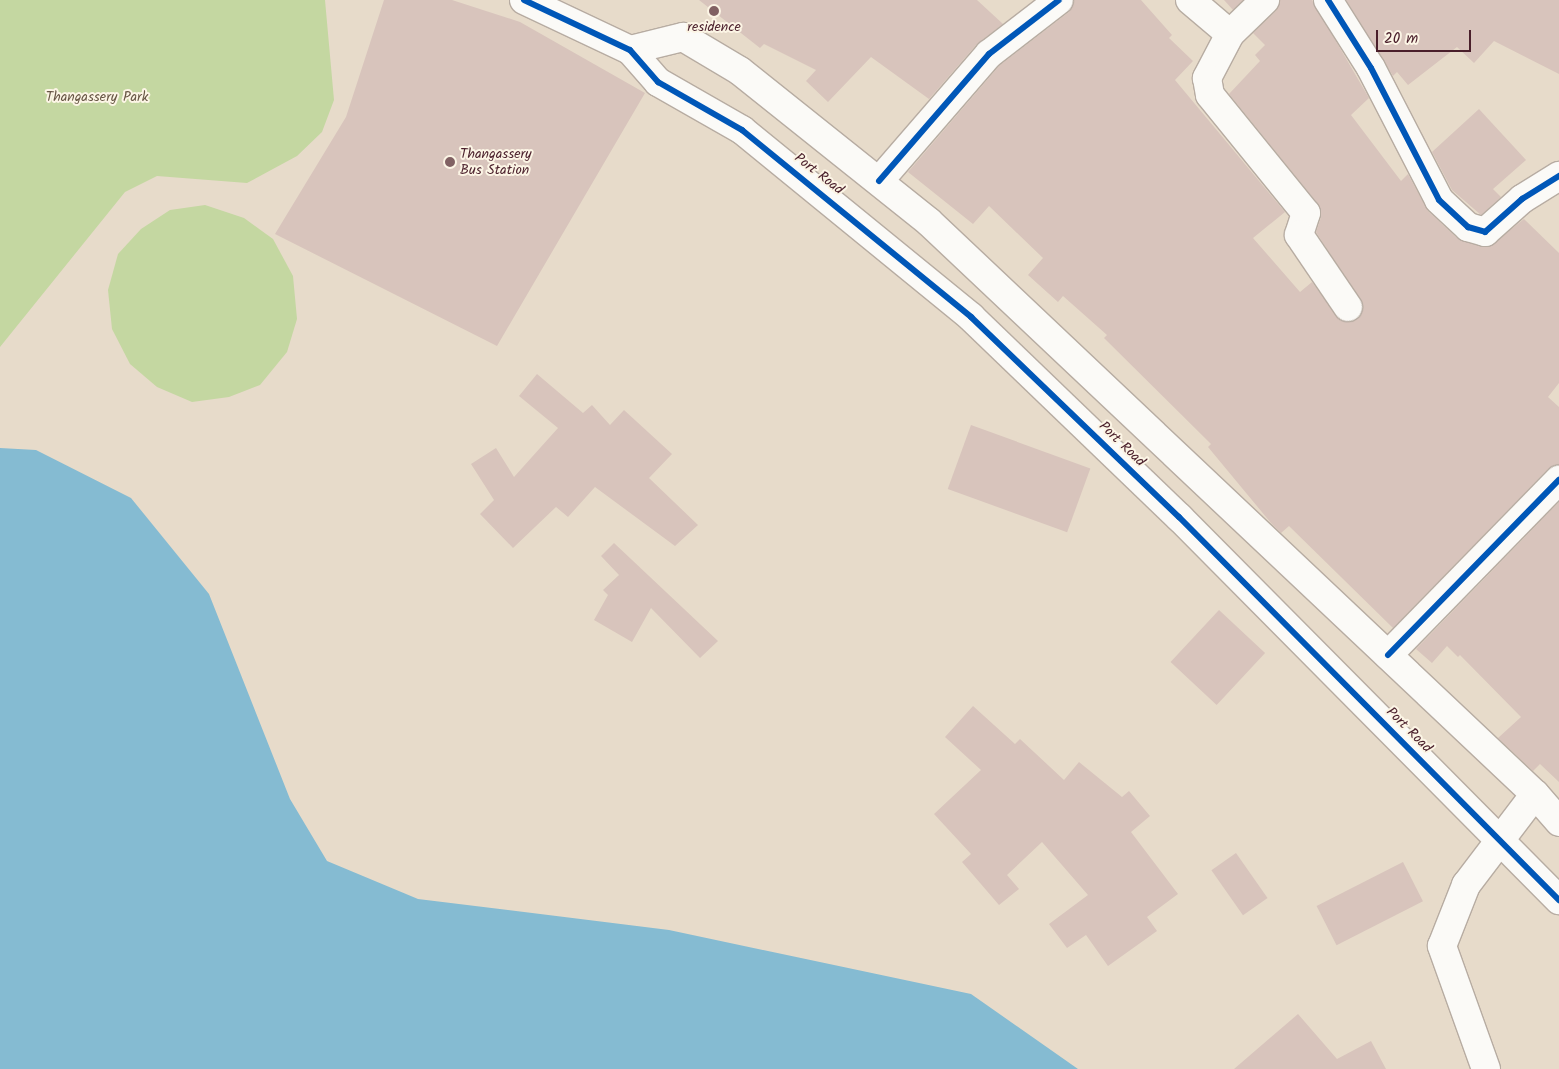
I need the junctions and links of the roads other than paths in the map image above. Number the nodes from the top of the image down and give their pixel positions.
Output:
1 (524, 0) edge
2 (1059, 0) edge
3 (1190, 0) edge
4 (1265, 0) edge
5 (1328, 0) edge
6 (1230, 34) junction
7 (630, 50) junction
8 (1559, 176) edge
9 (879, 181) junction
10 (1348, 307) dead end
11 (1555, 495) edge
12 (1388, 655) junction
13 (1535, 794) junction
14 (1559, 822) edge
15 (1500, 840) junction
16 (1559, 900) edge
17 (1486, 1069) edge

1 - 7 street
2 - 9 street
3 - 6 street
4 - 6 street
5 - 8 street
6 - 10 street
7 - 9 street, Port Road
7 - 15 street, Port Road
9 - 12 street, Port Road
11 - 12 street
12 - 13 street, Port Road
13 - 14 street, Port Road
13 - 15 street
15 - 16 street, Port Road
15 - 17 street

